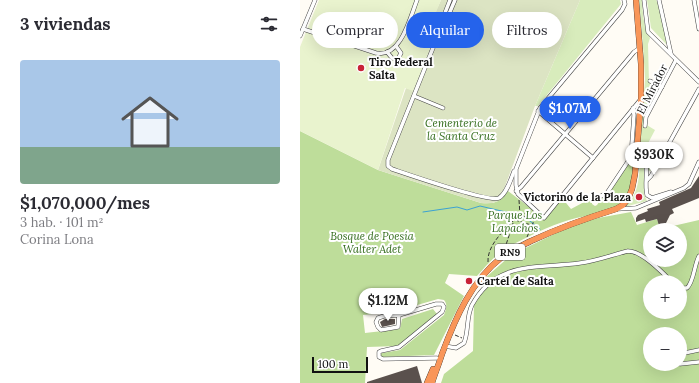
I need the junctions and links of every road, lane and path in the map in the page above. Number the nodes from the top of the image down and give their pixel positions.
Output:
1 (315, 0) edge
2 (417, 0) edge
3 (450, 0) edge
4 (455, 0) edge
5 (624, 0) edge
6 (636, 0) edge
7 (644, 0) edge
8 (659, 0) edge
9 (694, 0) edge
10 (445, 12) edge
11 (450, 12) edge
12 (699, 29) edge
13 (302, 30) edge
14 (300, 36) edge
15 (398, 43) edge
16 (393, 48) edge
17 (397, 48) edge
18 (434, 48) edge
19 (640, 48) junction
20 (387, 52) junction
21 (670, 54) junction
22 (676, 60) junction
23 (650, 80) dead end
24 (699, 82) edge
25 (662, 87) junction
26 (699, 89) edge
27 (414, 96) junction
28 (641, 99) junction
29 (443, 108) dead end
30 (633, 108) junction
31 (538, 111) junction
32 (645, 126) dead end
33 (565, 135) junction
34 (637, 148) junction
35 (594, 158) junction
36 (699, 162) edge
37 (516, 169) junction
38 (647, 180) junction
39 (516, 191) junction
40 (678, 191) junction
41 (519, 196) junction
42 (595, 199) dead end
43 (616, 209) junction
44 (537, 211) junction
45 (520, 215) junction
46 (514, 220) junction
47 (533, 220) junction
48 (531, 225) junction
49 (526, 238) dead end
50 (699, 256) edge
51 (503, 257) junction
52 (489, 269) junction
53 (664, 275) edge
54 (687, 287) edge
55 (399, 315) junction
56 (456, 335) dead end
57 (466, 340) junction
58 (445, 346) junction
59 (699, 350) edge
60 (687, 353) edge
61 (437, 358) junction
62 (699, 362) edge
63 (687, 363) edge
64 (428, 383) edge
65 (432, 383) edge

1 - 13 street
2 - 15 street
3 - 10 street
4 - 11 street
5 - 31 street
6 - 19 highway, RN9
7 - 21 street
8 - 21 street, El Mirador
9 - 12 street
13 - 14 street
13 - 20 street
16 - 20 street
17 - 20 street
18 - 27 street
19 - 28 highway, RN9
19 - 33 street
21 - 22 street
22 - 24 street
22 - 25 street, El Mirador
23 - 25 street
25 - 32 street, El Mirador
26 - 38 street
27 - 29 street
27 - 37 street
28 - 30 street
28 - 34 highway, RN9
30 - 35 street
30 - 42 street
31 - 33 street
31 - 37 street
33 - 35 street
33 - 39 street
34 - 38 street
34 - 43 highway, RN9
35 - 44 street
36 - 40 street
37 - 39 street
38 - 40 street
39 - 41 street
40 - 43 street
41 - 44 street
41 - 45 path
43 - 51 highway, RN9
44 - 45 path
44 - 47 path
45 - 46 path
45 - 47 path
46 - 48 path
46 - 51 path
46 - 52 path
47 - 48 path
48 - 49 path
50 - 54 street
51 - 52 highway, RN9
52 - 58 highway, RN9
53 - 57 street
55 - 55 street
55 - 61 street
56 - 57 path
57 - 58 street
58 - 61 highway, RN9
58 - 65 highway, RN9
59 - 60 street
61 - 64 highway, RN9
62 - 63 street

